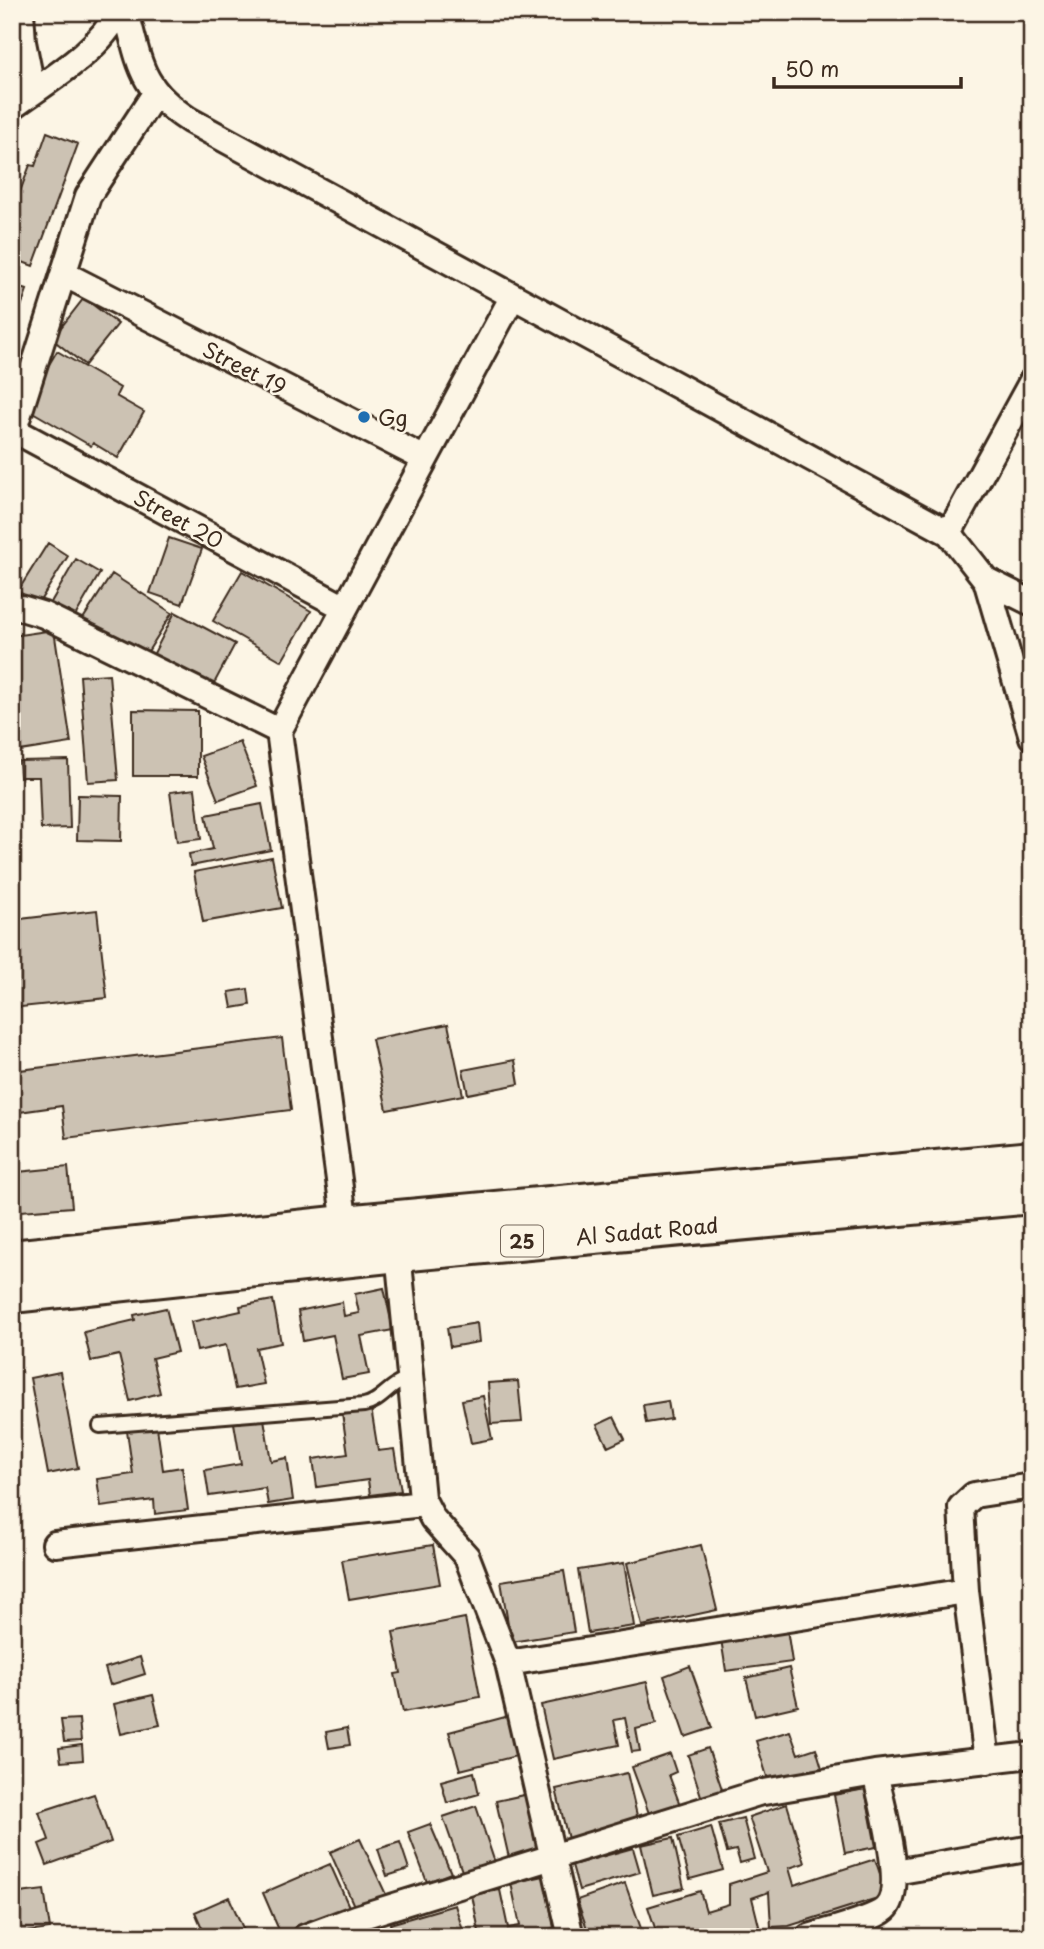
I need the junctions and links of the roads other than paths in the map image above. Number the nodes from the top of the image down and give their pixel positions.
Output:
1 (22, 12) edge
2 (118, 12) edge
3 (126, 12) edge
4 (33, 92) junction
5 (156, 92) junction
6 (12, 107) edge
7 (64, 274) junction
8 (513, 296) junction
9 (1030, 390) edge
10 (13, 429) edge
11 (425, 459) junction
12 (949, 533) junction
13 (986, 580) junction
14 (1032, 603) edge
15 (12, 608) edge
16 (345, 608) junction
17 (279, 731) junction
18 (1032, 737) edge
19 (1032, 1161) edge
20 (1032, 1194) edge
21 (803, 1199) junction
22 (345, 1225) junction
23 (398, 1252) junction
24 (12, 1259) edge
25 (12, 1293) edge
26 (412, 1379) junction
27 (100, 1426) dead end
28 (1032, 1486) edge
29 (423, 1504) junction
30 (55, 1544) dead end
31 (966, 1591) junction
32 (508, 1663) junction
33 (1032, 1755) edge
34 (987, 1762) junction
35 (875, 1773) junction
36 (1032, 1848) edge
37 (553, 1857) junction
38 (895, 1872) junction
39 (305, 1937) edge
40 (571, 1937) edge
41 (809, 1937) edge

1 - 4 street
2 - 4 street
3 - 5 street
4 - 6 street
5 - 7 street
5 - 8 street
7 - 10 street
7 - 11 street, Street 19
8 - 11 street
8 - 12 street
9 - 12 street
10 - 16 street, Street 20
11 - 16 street
12 - 13 street
13 - 14 street
13 - 18 street
15 - 17 street
16 - 17 street
17 - 22 street
19 - 21 main road, Al Sadat Road / 25
20 - 21 main road, Al Sadat Road / 25
21 - 22 main road, Al Sadat Road / 25
21 - 23 main road, Al Sadat Road / 25
22 - 24 main road, Al Sadat Road / 25
23 - 25 main road, Al Sadat Road / 25
23 - 26 street
26 - 27 lane
26 - 29 street
28 - 31 street
29 - 30 street
29 - 32 street
31 - 32 street
31 - 34 street
32 - 37 street
33 - 34 street
34 - 35 street
35 - 37 street
35 - 38 street
36 - 38 street
37 - 39 street
37 - 40 street
38 - 41 street

